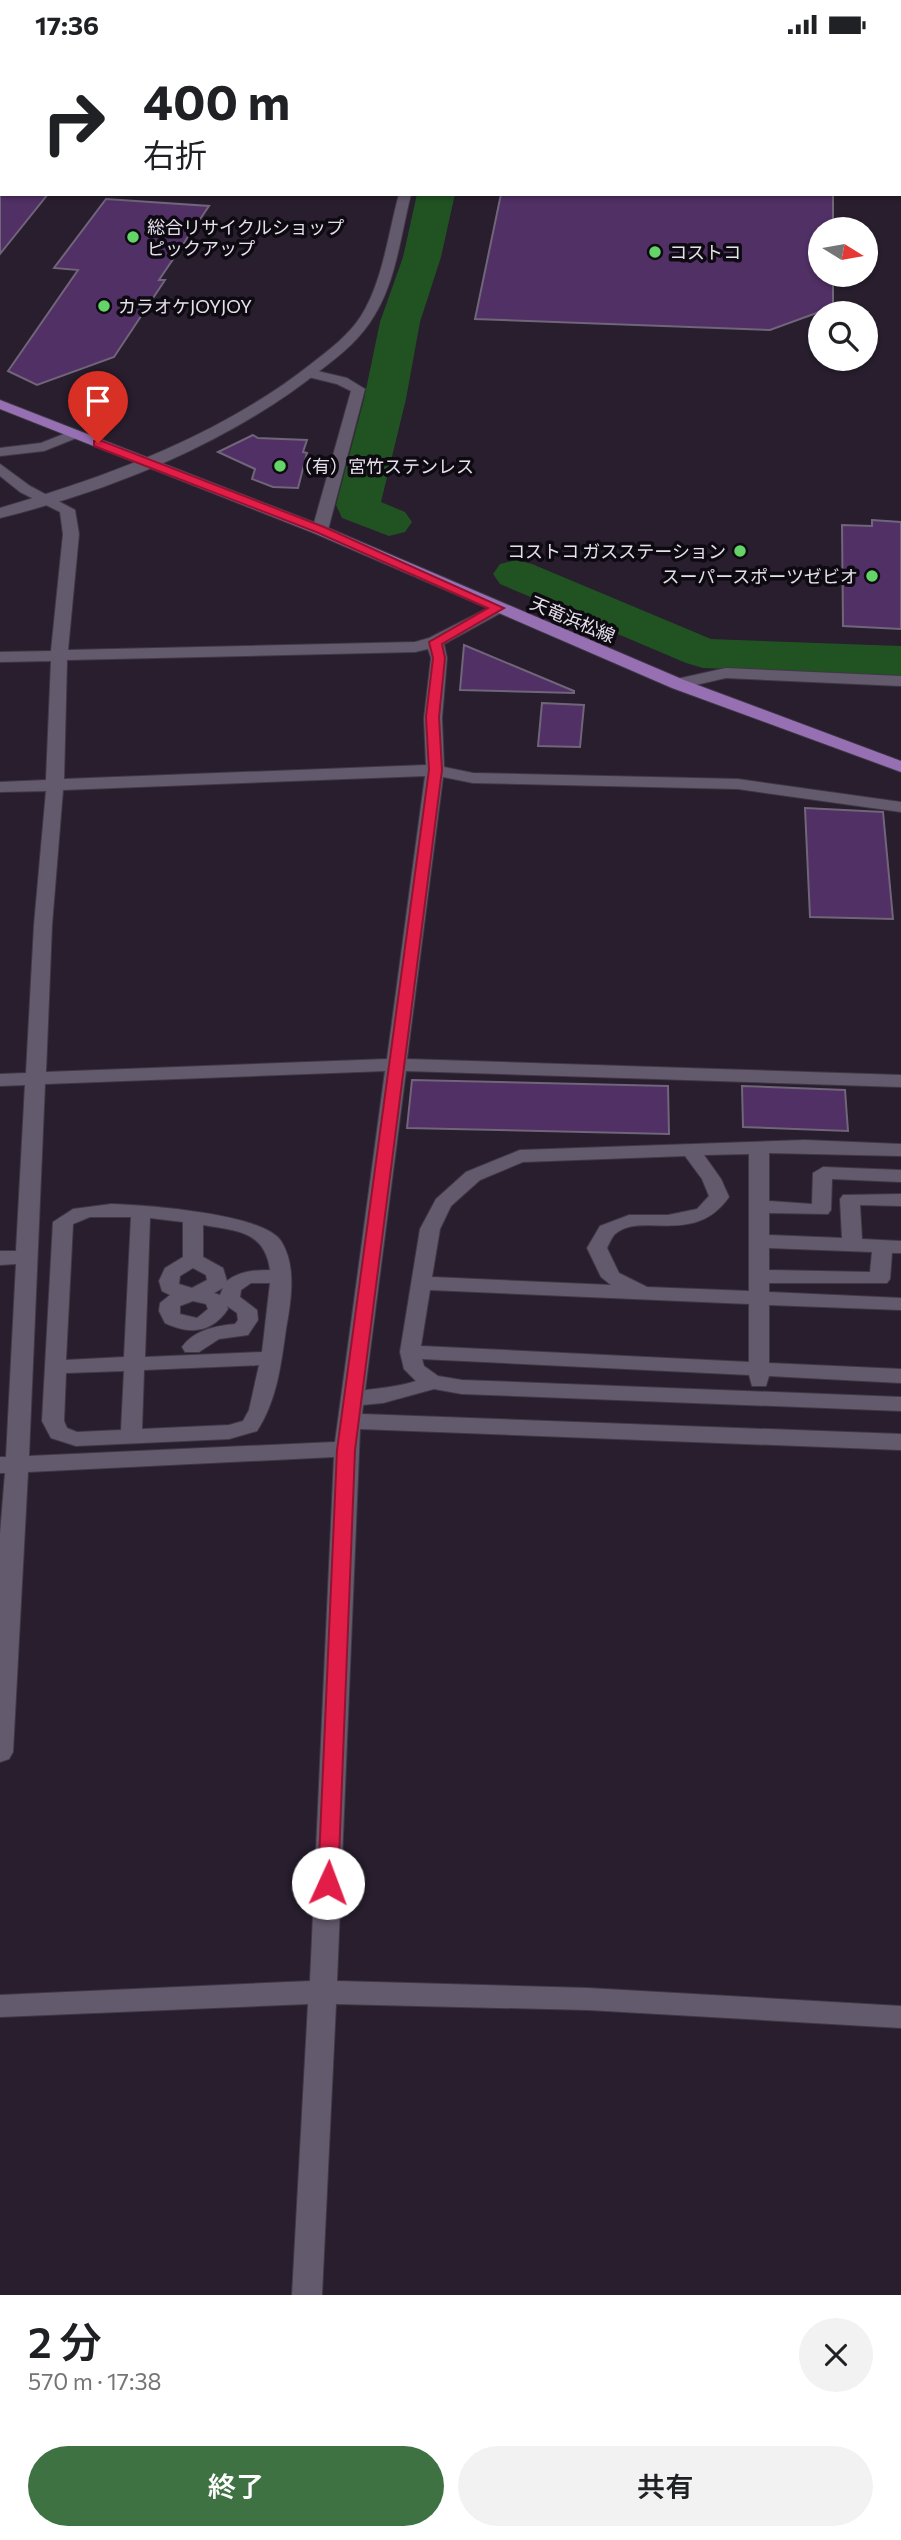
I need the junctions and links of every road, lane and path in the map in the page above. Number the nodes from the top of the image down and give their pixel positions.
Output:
1 (404, 196) edge
2 (309, 373) junction
3 (0, 404) edge
4 (74, 434) junction
5 (0, 452) edge
6 (146, 462) junction
7 (0, 469) edge
8 (48, 499) junction
9 (0, 513) edge
10 (320, 530) junction
11 (498, 608) junction
12 (435, 642) junction
13 (59, 656) junction
14 (0, 657) edge
15 (901, 681) edge
16 (678, 684) junction
17 (901, 767) edge
18 (435, 770) junction
19 (55, 785) junction
20 (0, 787) edge
21 (901, 807) edge
22 (397, 1065) junction
23 (36, 1079) junction
24 (0, 1080) edge
25 (901, 1081) edge
26 (759, 1147) junction
27 (690, 1150) junction
28 (901, 1150) edge
29 (901, 1176) edge
30 (901, 1200) edge
31 (760, 1207) junction
32 (141, 1211) junction
33 (193, 1219) junction
34 (760, 1241) junction
35 (852, 1245) junction
36 (891, 1246) edge
37 (27, 1257) junction
38 (0, 1258) edge
39 (193, 1260) junction
40 (759, 1276) junction
41 (281, 1277) junction
42 (421, 1283) junction
43 (194, 1294) junction
44 (646, 1294) junction
45 (760, 1300) junction
46 (901, 1304) edge
47 (192, 1325) junction
48 (410, 1352) junction
49 (192, 1354) junction
50 (270, 1358) junction
51 (134, 1364) junction
52 (55, 1367) junction
53 (760, 1370) junction
54 (901, 1376) edge
55 (432, 1382) junction
56 (759, 1399) junction
57 (901, 1404) edge
58 (351, 1410) junction
59 (131, 1436) junction
60 (901, 1442) edge
61 (346, 1450) junction
62 (9, 1465) edge
63 (0, 1752) edge
64 (323, 1992) junction
65 (0, 2006) edge
66 (901, 2017) edge
67 (307, 2295) edge

1 - 2 street
2 - 6 street
2 - 10 street
3 - 4 main road, 天竜浜松線
4 - 5 street
4 - 6 main road, 天竜浜松線
6 - 8 street
6 - 10 main road, 天竜浜松線
7 - 8 street
8 - 9 street
8 - 13 street
10 - 11 main road, 天竜浜松線
11 - 12 street
11 - 16 main road, 天竜浜松線
12 - 13 street
12 - 18 street
13 - 14 street
13 - 19 street
15 - 16 street
16 - 17 main road, 天竜浜松線
18 - 19 street
18 - 21 street
18 - 22 street
19 - 20 street
19 - 23 street
22 - 23 street
22 - 25 street
22 - 58 street
23 - 24 street
23 - 37 street
26 - 27 lane
26 - 28 lane
26 - 31 lane
27 - 42 lane
27 - 44 lane
29 - 31 lane
30 - 35 lane
31 - 34 lane
32 - 33 lane
32 - 51 lane
32 - 52 lane
33 - 39 lane
33 - 41 lane
34 - 35 lane
34 - 40 lane
35 - 36 lane
36 - 40 lane
37 - 38 street
37 - 62 street
39 - 43 lane
39 - 43 lane
40 - 45 lane
41 - 49 lane
41 - 50 lane
42 - 44 lane
42 - 48 lane
43 - 47 lane
43 - 47 lane
44 - 45 lane
45 - 46 lane
45 - 53 lane
47 - 49 lane
48 - 53 lane
48 - 55 lane
49 - 50 lane
49 - 51 lane
50 - 59 lane
51 - 52 lane
51 - 59 lane
52 - 59 lane
53 - 54 lane
53 - 56 lane
55 - 56 lane
55 - 58 lane
56 - 57 lane
58 - 60 street
58 - 61 street
61 - 62 street
61 - 64 street
62 - 63 street
64 - 65 street
64 - 66 street
64 - 67 street

